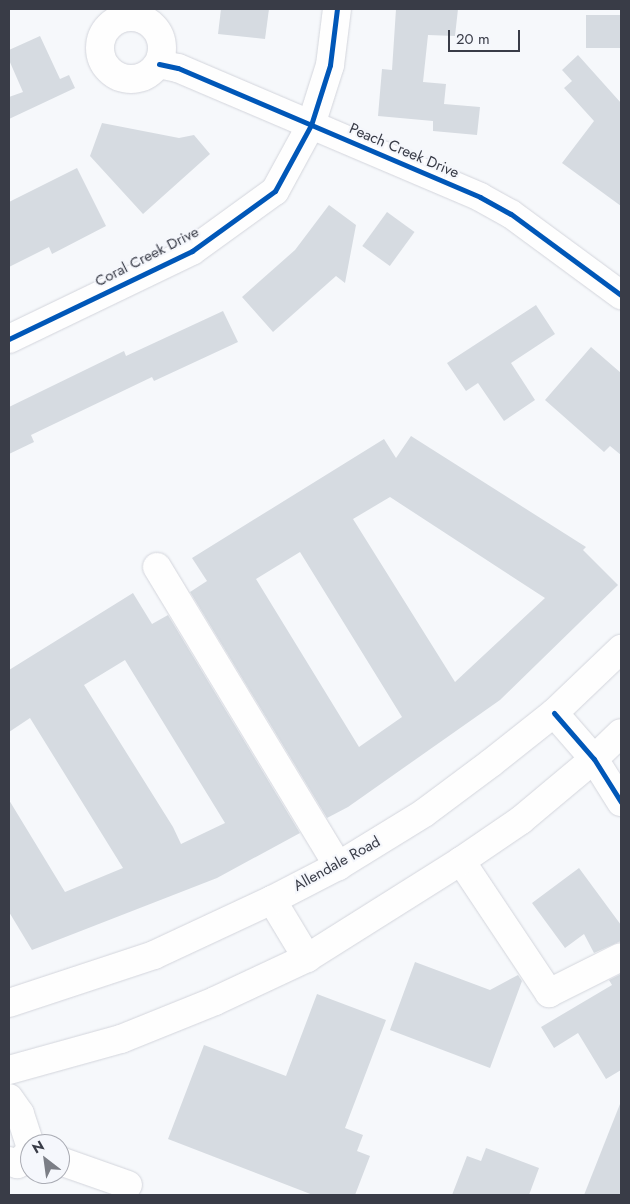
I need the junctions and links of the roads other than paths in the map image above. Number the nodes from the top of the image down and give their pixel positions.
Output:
1 (337, 9) edge
2 (159, 64) dead end
3 (311, 125) junction
4 (621, 295) edge
5 (9, 339) edge
6 (157, 566) dead end
7 (621, 649) edge
8 (554, 713) junction
9 (621, 733) edge
10 (594, 759) junction
11 (621, 802) edge
12 (461, 861) junction
13 (338, 866) junction
14 (272, 900) junction
15 (621, 957) edge
16 (306, 958) junction
17 (9, 1003) edge
18 (9, 1070) edge
19 (9, 1098) edge
20 (27, 1134) edge
21 (9, 1161) edge
22 (20, 1161) edge
23 (70, 1165) edge
24 (110, 1186) edge

1 - 3 main road, Coral Creek Drive
2 - 3 main road, Peach Creek Drive
3 - 4 main road, Peach Creek Drive
3 - 5 main road, Coral Creek Drive
6 - 13 main road
7 - 8 main road, Allendale Road
8 - 10 main road
8 - 13 main road, Allendale Road
9 - 10 main road
10 - 11 main road
10 - 12 main road
12 - 15 main road
12 - 16 main road
13 - 14 main road, Allendale Road
14 - 16 main road
14 - 17 main road, Allendale Road
16 - 18 main road
19 - 20 main road
21 - 22 main road
23 - 24 main road

